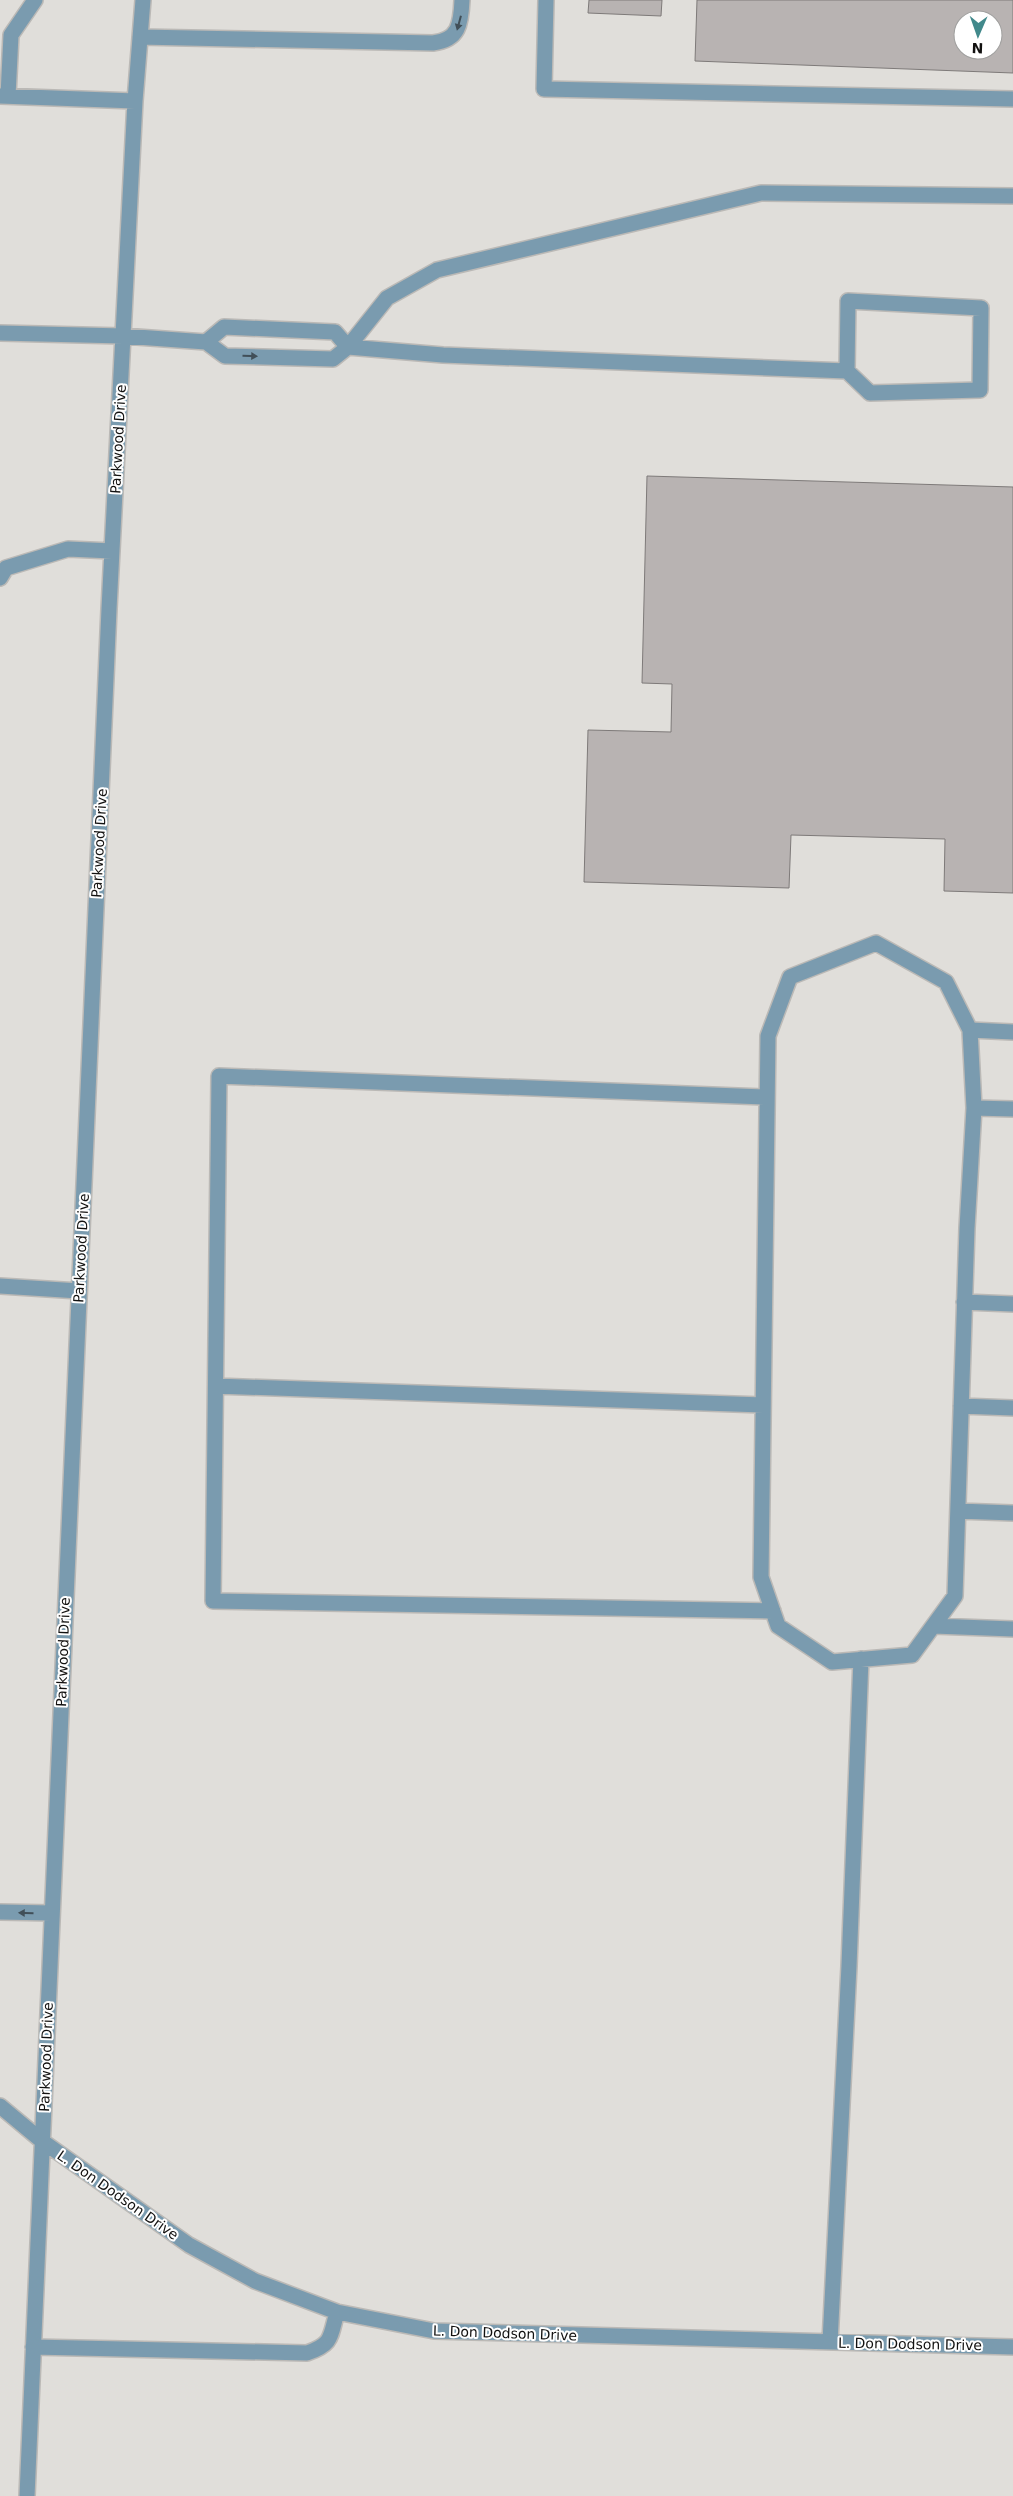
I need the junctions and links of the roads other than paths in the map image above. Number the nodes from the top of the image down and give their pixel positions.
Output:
1 (35, 0) edge
2 (143, 0) edge
3 (462, 0) edge
4 (546, 0) edge
5 (6, 35) edge
6 (140, 37) junction
7 (4, 96) edge
8 (1013, 99) edge
9 (135, 101) junction
10 (1013, 196) edge
11 (0, 333) edge
12 (123, 336) junction
13 (206, 342) junction
14 (348, 347) junction
15 (847, 371) junction
16 (112, 550) junction
17 (0, 578) edge
18 (970, 1030) junction
19 (1013, 1032) edge
20 (767, 1097) junction
21 (974, 1108) junction
22 (1013, 1109) edge
23 (0, 1286) edge
24 (79, 1290) junction
25 (964, 1302) junction
26 (1013, 1304) edge
27 (216, 1386) junction
28 (763, 1405) junction
29 (961, 1406) junction
30 (1013, 1408) edge
31 (958, 1511) junction
32 (1013, 1513) edge
33 (773, 1611) junction
34 (934, 1626) junction
35 (1013, 1629) edge
36 (861, 1660) junction
37 (0, 1912) edge
38 (52, 1913) junction
39 (0, 2106) edge
40 (42, 2142) junction
41 (338, 2312) junction
42 (830, 2342) junction
43 (34, 2347) junction
44 (1013, 2347) edge
45 (27, 2496) edge

1 - 5 street
2 - 6 street, Parkwood Drive
3 -> 6 street
4 - 8 street
5 - 7 street
6 - 9 street, Parkwood Drive
7 - 9 street
9 - 12 street, Parkwood Drive
10 - 14 street
11 - 12 street
12 - 13 street
12 - 16 street, Parkwood Drive
13 -> 14 street
13 - 14 street
14 - 15 street
15 - 15 street
16 - 17 street
16 - 24 street, Parkwood Drive
18 - 19 street
18 - 20 street
18 - 21 street
20 - 27 street
20 - 28 street
21 - 22 street
21 - 25 street
23 - 24 street
24 - 38 street, Parkwood Drive
25 - 26 street
25 - 29 street
27 - 28 street
27 - 33 street
28 - 33 street
29 - 30 street
29 - 31 street
31 - 32 street
31 - 34 street
33 - 36 street
34 - 35 street
34 - 36 street
36 - 42 street
38 -> 37 street
38 - 40 street, Parkwood Drive
39 - 40 street, L. Don Dodson Drive
40 - 41 street, L. Don Dodson Drive
40 - 43 street, Parkwood Drive
41 - 42 street, L. Don Dodson Drive
41 - 43 street
42 - 44 street, L. Don Dodson Drive
43 - 45 street, Parkwood Drive

